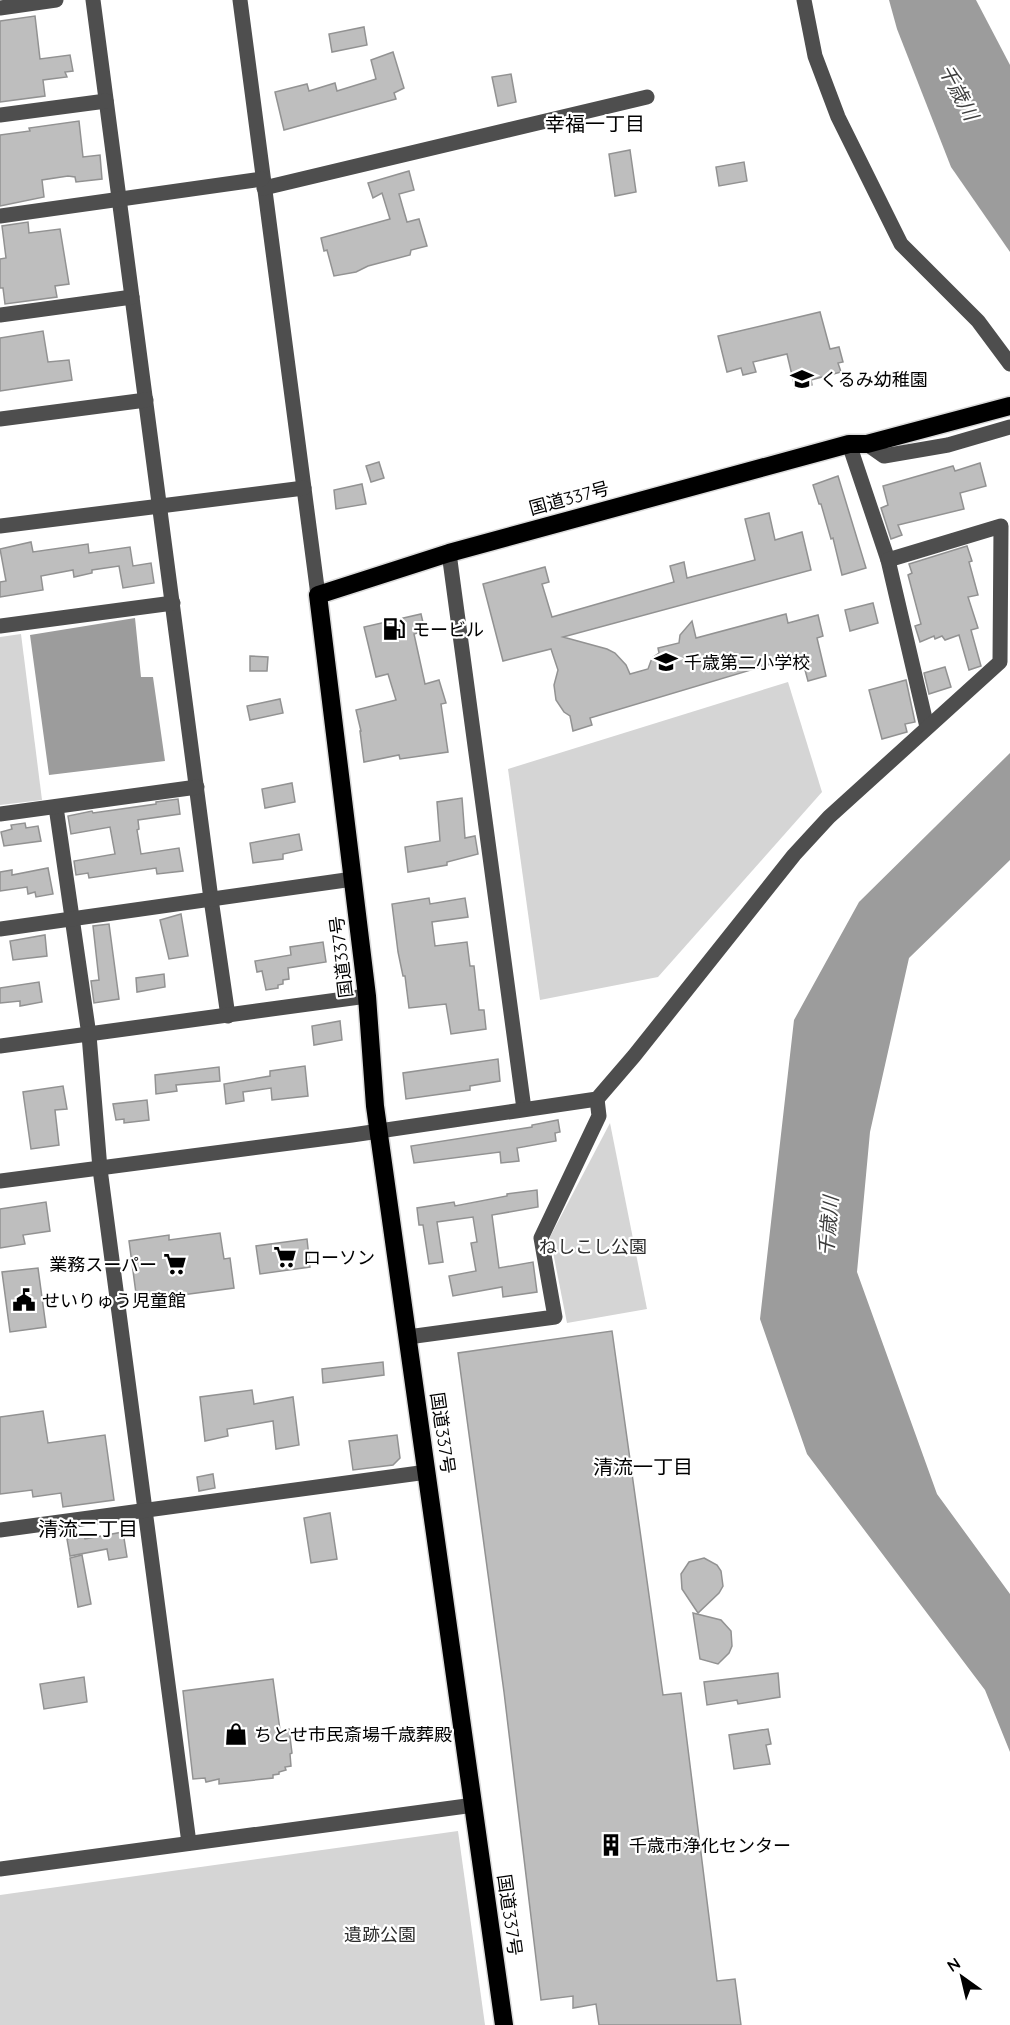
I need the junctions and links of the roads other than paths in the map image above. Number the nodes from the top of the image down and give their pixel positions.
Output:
1 (56, 0) edge
2 (93, 0) edge
3 (240, 0) edge
4 (804, 0) edge
5 (0, 8) edge
6 (647, 97) dead end
7 (106, 101) junction
8 (0, 115) edge
9 (263, 184) junction
10 (119, 200) junction
11 (0, 216) edge
12 (132, 297) junction
13 (0, 315) edge
14 (1010, 363) edge
15 (146, 400) junction
16 (1007, 406) edge
17 (0, 419) edge
18 (1010, 427) edge
19 (858, 444) junction
20 (304, 488) junction
21 (160, 504) junction
22 (0, 526) edge
23 (449, 553) junction
24 (888, 560) junction
25 (318, 595) junction
26 (173, 603) junction
27 (0, 626) edge
28 (927, 727) junction
29 (196, 787) junction
30 (56, 807) junction
31 (0, 814) edge
32 (353, 879) junction
33 (211, 899) junction
34 (72, 919) junction
35 (0, 929) edge
36 (367, 996) junction
37 (228, 1016) junction
38 (88, 1035) junction
39 (0, 1046) edge
40 (597, 1099) junction
41 (524, 1109) junction
42 (378, 1131) junction
43 (100, 1169) junction
44 (0, 1181) edge
45 (408, 1337) junction
46 (427, 1472) junction
47 (145, 1512) junction
48 (0, 1530) edge
49 (474, 1804) junction
50 (189, 1843) junction
51 (0, 1869) edge
52 (504, 2025) edge

1 - 5 street
2 - 7 street
3 - 9 street
4 - 14 street
6 - 9 street
7 - 8 street
7 - 10 street
9 - 10 street
9 - 20 street
10 - 11 street
10 - 12 street
12 - 13 street
12 - 15 street
15 - 17 street
15 - 21 street
16 - 19 highway, 国道337号
18 - 19 street
19 - 23 highway, 国道337号
19 - 24 street
20 - 21 street
20 - 25 street
21 - 22 street
21 - 26 street
23 - 25 highway, 国道337号
23 - 41 street
24 - 28 street
24 - 28 street
25 - 32 highway, 国道337号
26 - 27 street
26 - 29 street
28 - 40 street
29 - 30 street
29 - 33 street
30 - 31 street
30 - 34 street
32 - 33 street
32 - 36 highway, 国道337号
33 - 34 street
33 - 37 street
34 - 35 street
34 - 38 street
36 - 37 street
36 - 42 highway, 国道337号
37 - 38 street
38 - 39 street
38 - 43 street
40 - 41 street
40 - 45 street
41 - 42 street
42 - 43 street
42 - 45 highway, 国道337号
43 - 44 street
43 - 47 street
45 - 46 highway, 国道337号
46 - 47 street
46 - 49 highway, 国道337号
47 - 48 street
47 - 50 street
49 - 50 street
49 - 52 highway, 国道337号
50 - 51 street

